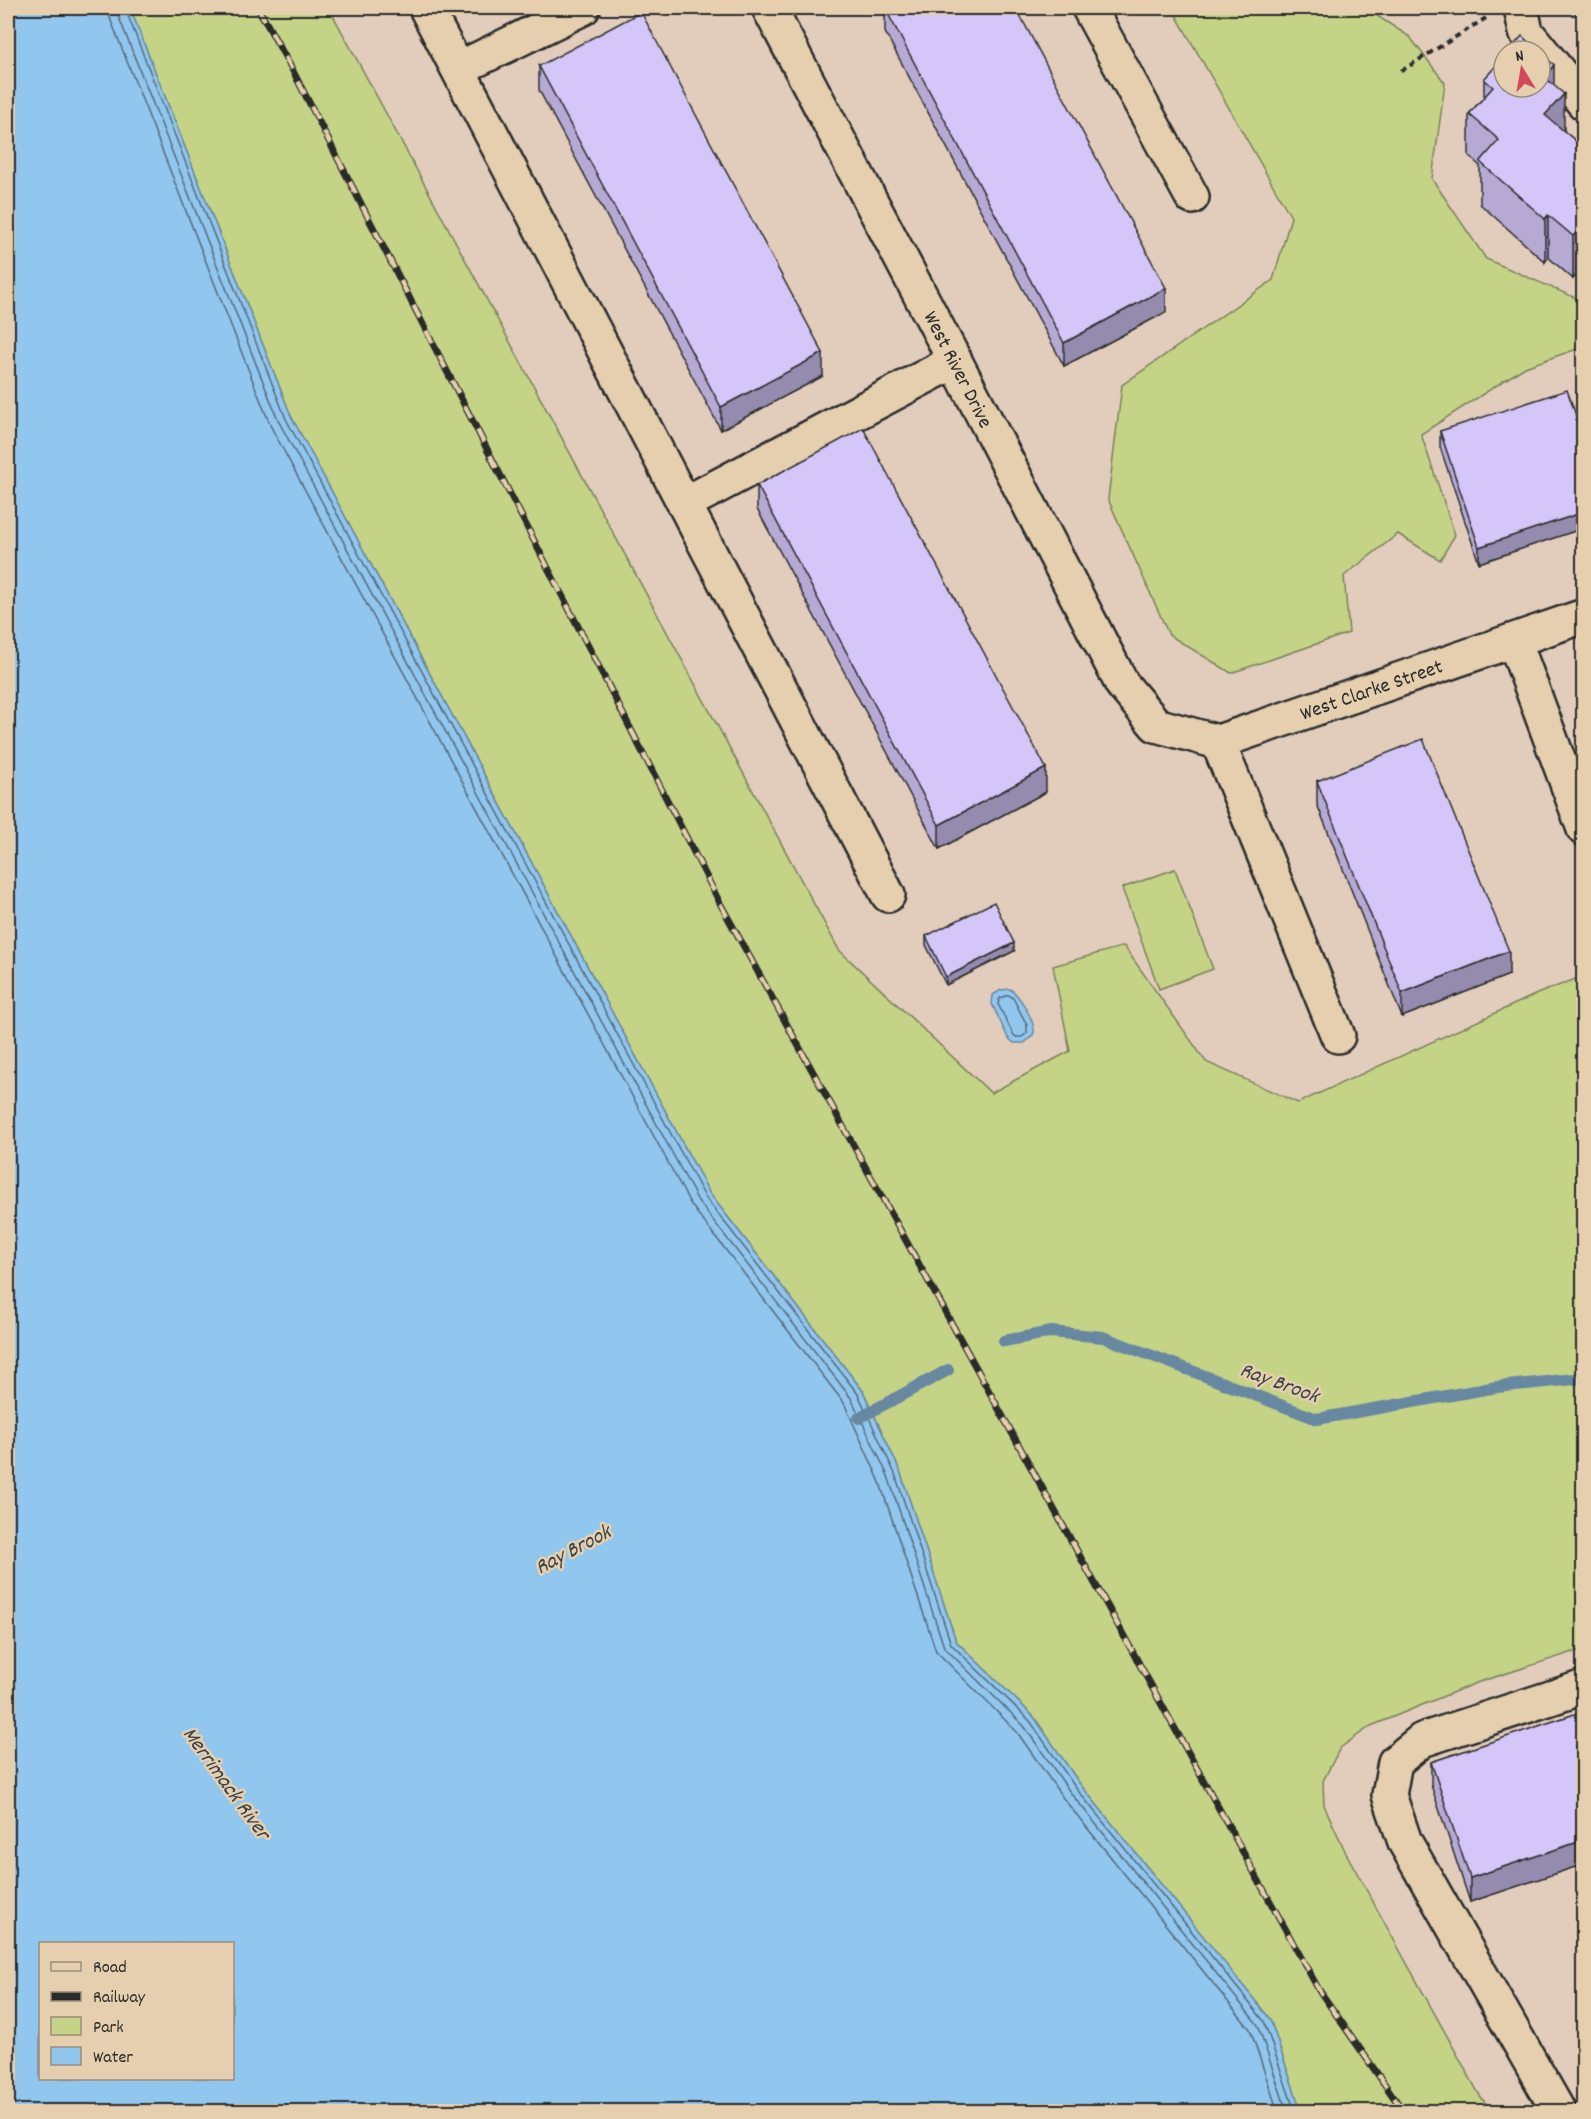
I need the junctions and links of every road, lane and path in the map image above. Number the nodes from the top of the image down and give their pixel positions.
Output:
1 (426, 8) edge
2 (583, 8) edge
3 (1089, 8) edge
4 (1508, 10) edge
5 (781, 11) edge
6 (458, 69) junction
7 (1401, 71) dead end
8 (1584, 103) edge
9 (1192, 197) dead end
10 (955, 361) junction
11 (684, 504) junction
12 (1584, 616) edge
13 (1514, 640) junction
14 (1218, 742) junction
15 (1584, 829) edge
16 (888, 895) dead end
17 (1338, 1036) dead end
18 (1584, 1687) edge
19 (1559, 2112) edge

1 - 6 street
2 - 6 street
3 - 9 street
4 - 7 path
4 - 8 street
5 - 10 street, West River Drive
6 - 11 street
10 - 11 street
10 - 14 street, West River Drive
11 - 16 street
12 - 13 street, West Clarke Street
13 - 14 street, West Clarke Street
13 - 15 street
14 - 17 street
18 - 19 street

